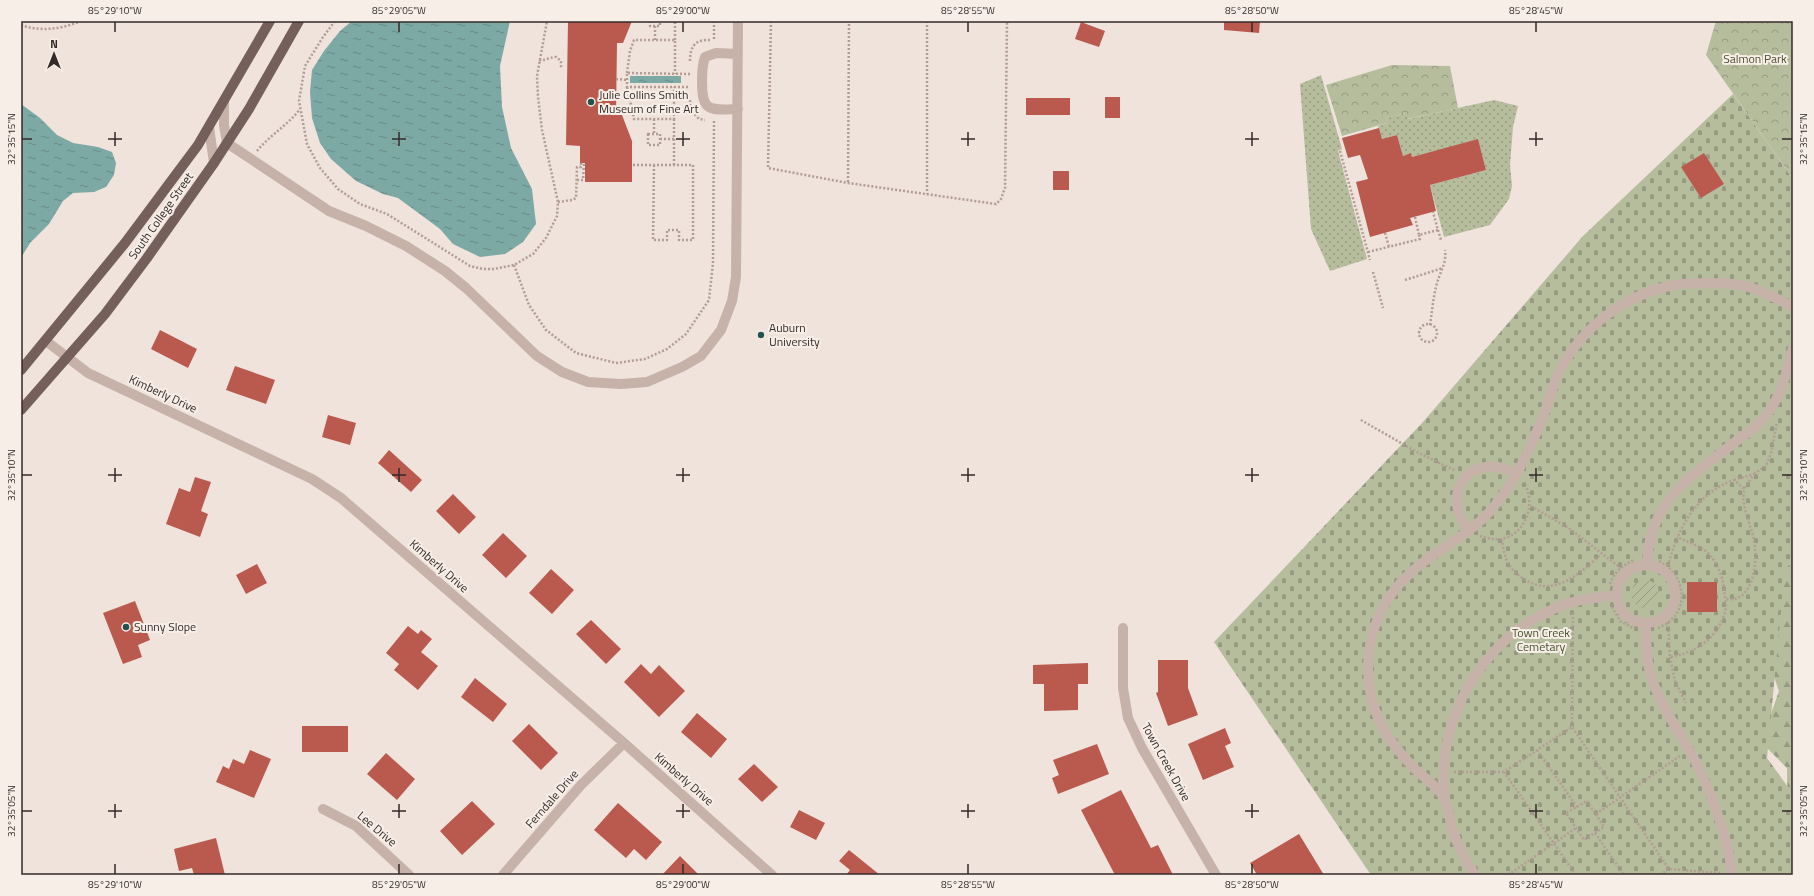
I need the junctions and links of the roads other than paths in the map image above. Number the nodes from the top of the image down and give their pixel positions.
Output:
1 (270, 21) edge
2 (299, 21) edge
3 (738, 21) edge
4 (738, 54) junction
5 (224, 101) junction
6 (738, 109) junction
7 (208, 127) junction
8 (227, 143) junction
9 (214, 163) junction
10 (1793, 306) edge
11 (46, 341) junction
12 (1793, 348) edge
13 (68, 357) junction
14 (21, 370) edge
15 (21, 410) edge
16 (1517, 474) junction
17 (1469, 530) junction
18 (1647, 565) junction
19 (1613, 598) junction
20 (1650, 626) junction
21 (1123, 628) dead end
22 (624, 743) junction
23 (1444, 797) junction
24 (323, 809) dead end
25 (1732, 874) edge
26 (409, 875) edge
27 (503, 875) edge
28 (772, 875) edge
29 (1216, 875) edge
30 (1474, 875) edge

1 - 5 main road, South College Street
2 - 8 main road, South College Street
3 - 4 street
4 - 6 street
4 - 6 street
5 - 7 main road, South College Street
5 - 8 street
6 - 8 street
7 - 9 street
7 - 11 main road, South College Street
8 - 9 main road, South College Street
9 - 13 main road, South College Street
10 - 16 street
11 - 13 street, Kimberly Drive
11 - 14 main road, South College Street
12 - 18 street
13 - 15 main road, South College Street
13 - 22 street, Kimberly Drive
16 - 17 street
16 - 17 street
17 - 23 street
18 - 19 street
18 - 20 street
19 - 20 street
19 - 23 street
20 - 25 street
21 - 29 street, Town Creek Drive
22 - 27 street, Ferndale Drive
22 - 28 street, Kimberly Drive
23 - 30 street
24 - 26 street, Lee Drive

